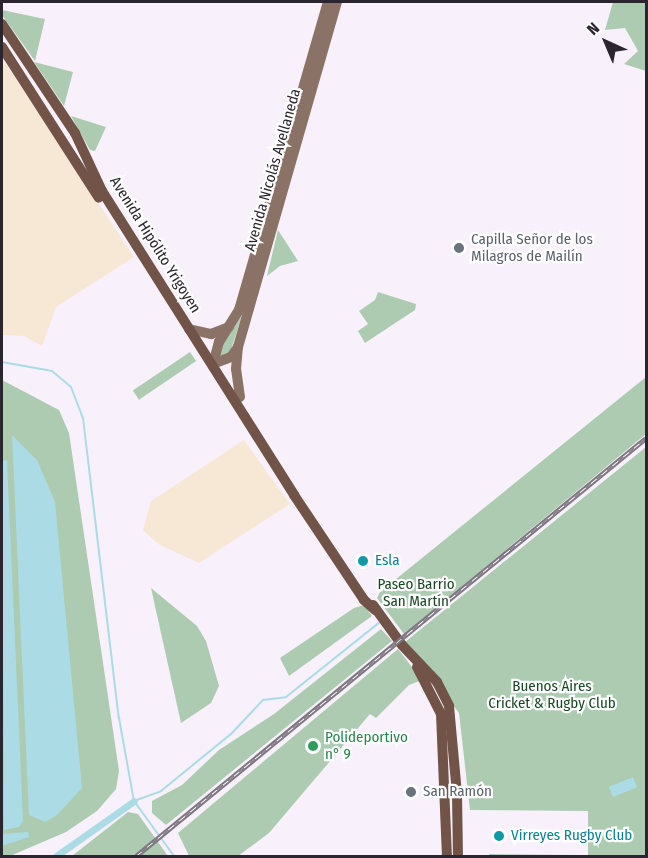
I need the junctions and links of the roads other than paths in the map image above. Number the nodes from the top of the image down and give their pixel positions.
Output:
1 (328, 2) edge
2 (337, 2) edge
3 (2, 24) edge
4 (2, 47) edge
5 (31, 68) junction
6 (21, 75) junction
7 (232, 326) junction
8 (189, 328) junction
9 (238, 347) junction
10 (213, 364) junction
11 (240, 397) junction
12 (375, 610) junction
13 (411, 656) junction
14 (447, 856) edge
15 (458, 856) edge

1 - 7 main road, Avenida Nicolás Avellaneda
2 - 9 main road, Avenida Nicolás Avellaneda
3 - 5 main road, Avenida Hipólito Yrigoyen
4 - 6 main road, Avenida Hipólito Yrigoyen
5 - 6 main road
5 - 8 main road, Avenida Hipólito Yrigoyen
6 - 8 main road, Avenida Hipólito Yrigoyen
7 - 8 main road
7 - 10 main road, Avenida Nicolás Avellaneda
8 - 10 main road, Avenida Hipólito Yrigoyen
9 - 10 main road
9 - 11 main road, Avenida Nicolás Avellaneda
10 - 11 main road, Avenida Hipólito Yrigoyen
10 - 12 main road, Avenida Hipólito Yrigoyen
11 - 12 main road, Avenida Hipólito Yrigoyen
12 - 13 main road, Avenida Hipólito Yrigoyen
13 - 14 main road, Avenida Hipólito Yrigoyen
13 - 15 main road, Avenida Hipólito Yrigoyen

